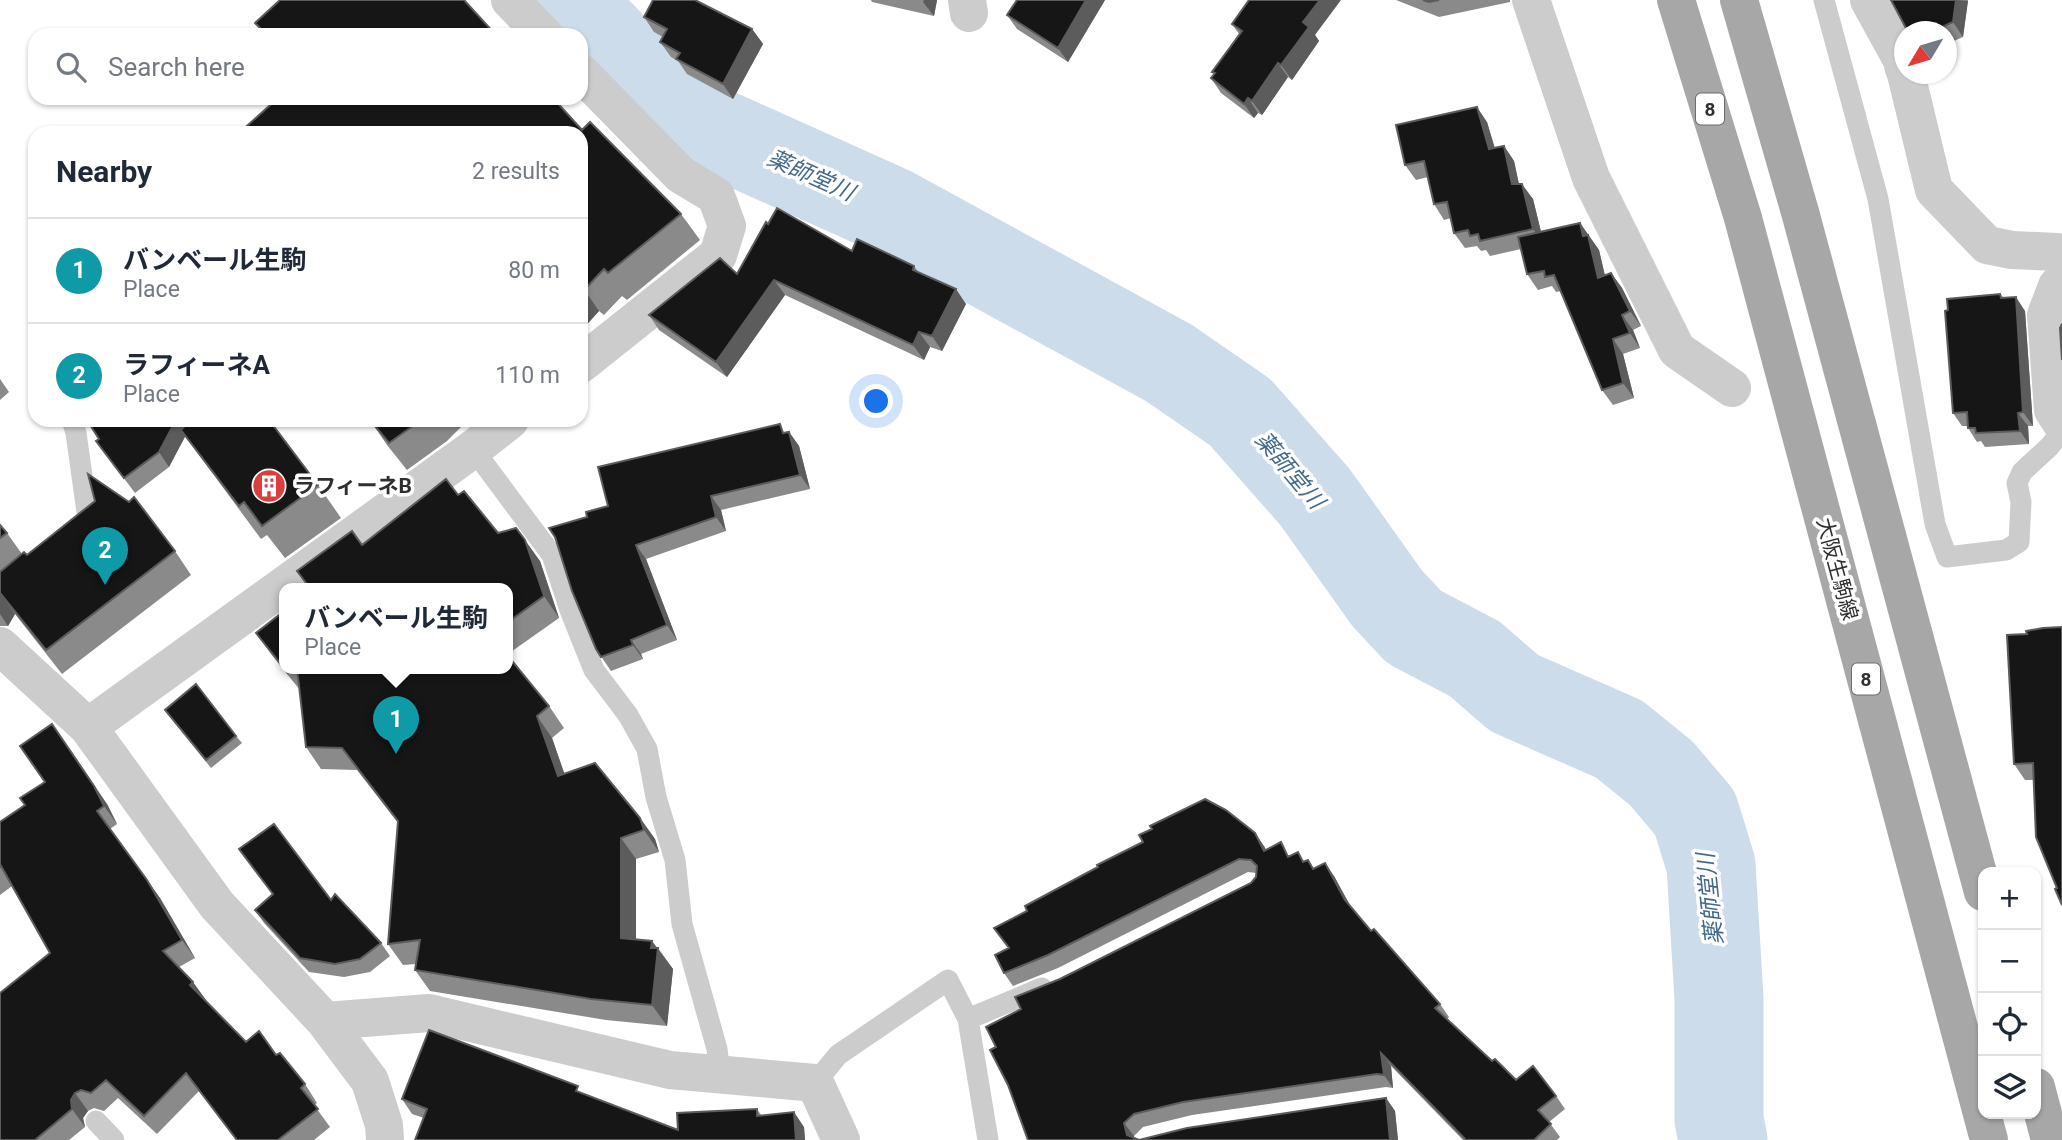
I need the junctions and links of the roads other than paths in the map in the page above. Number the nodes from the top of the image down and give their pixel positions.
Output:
1 (510, 0) edge
2 (1531, 0) edge
3 (1655, 0) edge
4 (1676, 0) edge
5 (1739, 0) edge
6 (1824, 0) edge
7 (1869, 0) edge
8 (537, 28) edge
9 (1894, 45) edge
10 (588, 80) edge
11 (1908, 84) edge
12 (1743, 218) junction
13 (2062, 260) edge
14 (2062, 281) edge
15 (588, 358) edge
16 (1732, 388) dead end
17 (2062, 424) edge
18 (74, 427) edge
19 (501, 427) edge
20 (2062, 431) edge
21 (473, 449) junction
22 (59, 543) edge
23 (287, 583) edge
24 (279, 589) edge
25 (0, 646) edge
26 (88, 727) junction
27 (1978, 873) edge
28 (1063, 979) edge
29 (968, 1019) junction
30 (325, 1021) junction
31 (720, 1075) junction
32 (815, 1083) junction
33 (2041, 1106) edge
34 (96, 1121) dead end
35 (114, 1140) edge
36 (385, 1140) edge
37 (841, 1140) edge
38 (988, 1140) edge
39 (1989, 1140) edge
40 (2050, 1140) edge

1 - 8 street
2 - 16 street
3 - 12 main road
4 - 12 main road, 大阪生駒線 / 8
5 - 27 main road
6 - 20 lane
7 - 9 street
10 - 15 street
11 - 13 street
12 - 39 main road, 大阪生駒線 / 8
14 - 17 street
18 - 22 lane
19 - 21 street
21 - 23 street
21 - 31 lane
24 - 26 street
25 - 26 street
26 - 30 street
28 - 29 lane
29 - 32 lane
29 - 38 lane
30 - 31 street
30 - 36 street
31 - 32 street
32 - 37 street
33 - 40 main road
34 - 35 lane

